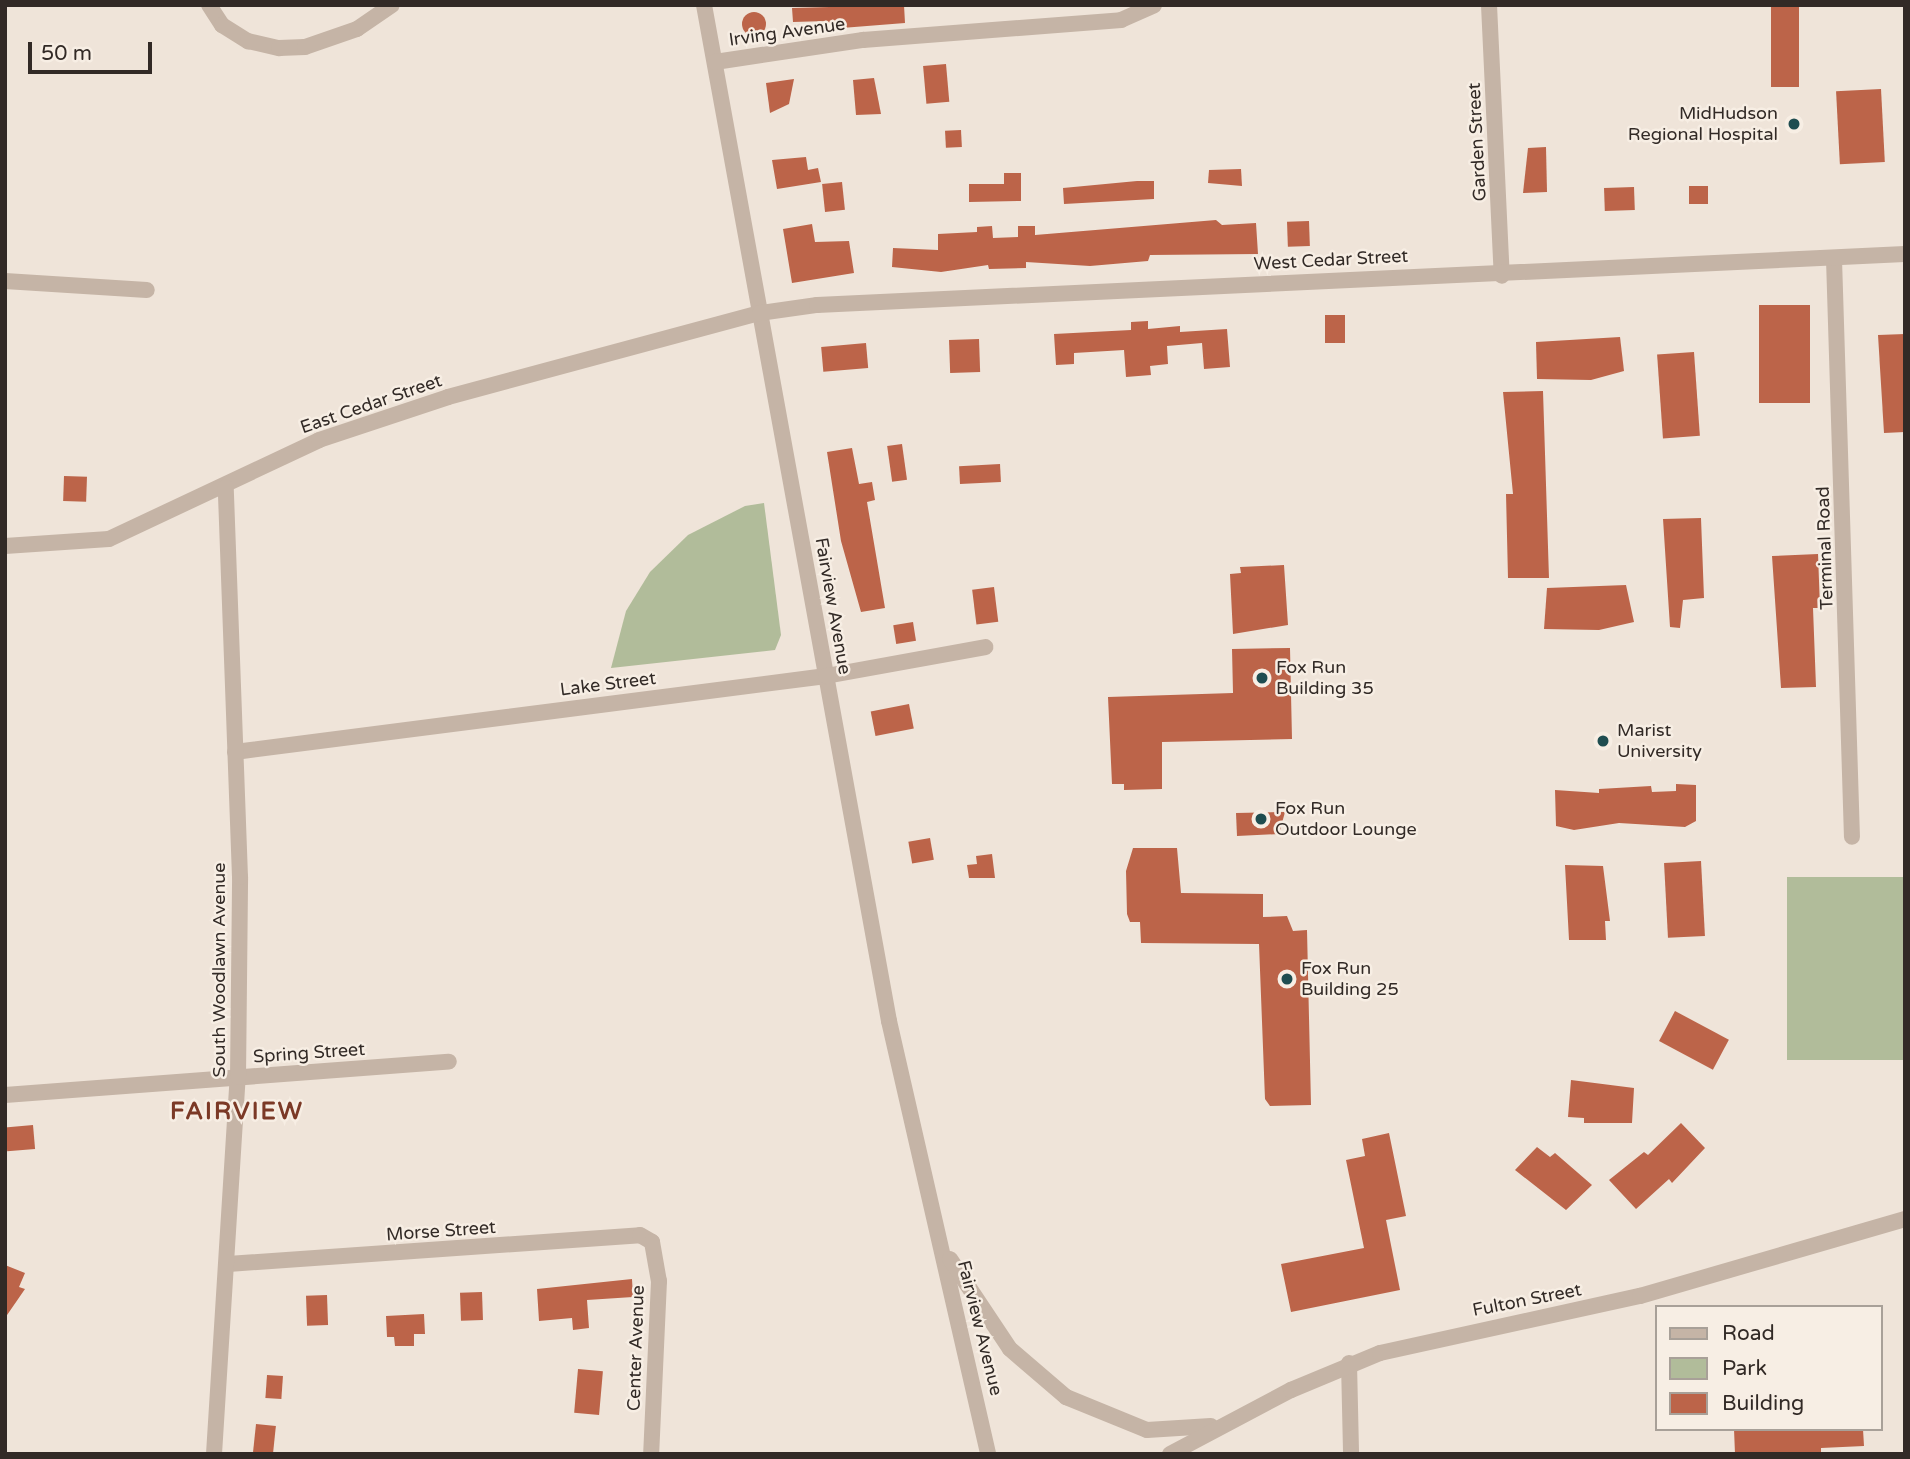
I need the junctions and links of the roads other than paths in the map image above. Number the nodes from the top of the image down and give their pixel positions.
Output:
1 (209, 5) edge
2 (392, 5) edge
3 (704, 5) edge
4 (1154, 5) edge
5 (1489, 5) edge
6 (715, 62) junction
7 (1905, 254) edge
8 (1834, 259) junction
9 (1502, 276) junction
10 (5, 281) edge
11 (147, 290) dead end
12 (760, 313) junction
13 (226, 486) junction
14 (5, 546) edge
15 (985, 647) dead end
16 (826, 676) junction
17 (235, 752) junction
18 (1852, 837) dead end
19 (449, 1062) dead end
20 (238, 1077) junction
21 (5, 1095) edge
22 (930, 1213) junction
23 (1905, 1219) edge
24 (653, 1245) joint
25 (228, 1264) junction
26 (1349, 1363) junction
27 (1239, 1416) junction
28 (214, 1454) edge
29 (651, 1454) edge
30 (988, 1454) edge
31 (1170, 1454) edge
32 (1351, 1454) edge

1 - 2 street
3 - 6 street, Fairview Avenue
4 - 6 street, Irving Avenue
5 - 9 street, Garden Street
6 - 12 street, Fairview Avenue
7 - 8 street, West Cedar Street
8 - 9 street, West Cedar Street
8 - 18 street, Terminal Road
9 - 12 street, West Cedar Street
10 - 11 street
12 - 13 street, East Cedar Street
12 - 16 street, Fairview Avenue
13 - 14 street, East Cedar Street
13 - 17 street, South Woodlawn Avenue
15 - 16 street, Lake Street
16 - 17 street, Lake Street
16 - 22 street, Fairview Avenue
17 - 20 street, South Woodlawn Avenue
19 - 20 street, Spring Street
20 - 21 street, Spring Street
20 - 25 street, South Woodlawn Avenue
22 - 27 street, Fairview Avenue
22 - 30 street, Fairview Avenue
23 - 26 street, Fulton Street
24 - 25 street, Morse Street
24 - 29 street, Center Avenue
25 - 28 street, South Woodlawn Avenue
26 - 27 street, Fulton Street
26 - 32 street
27 - 31 street, Fulton Street

